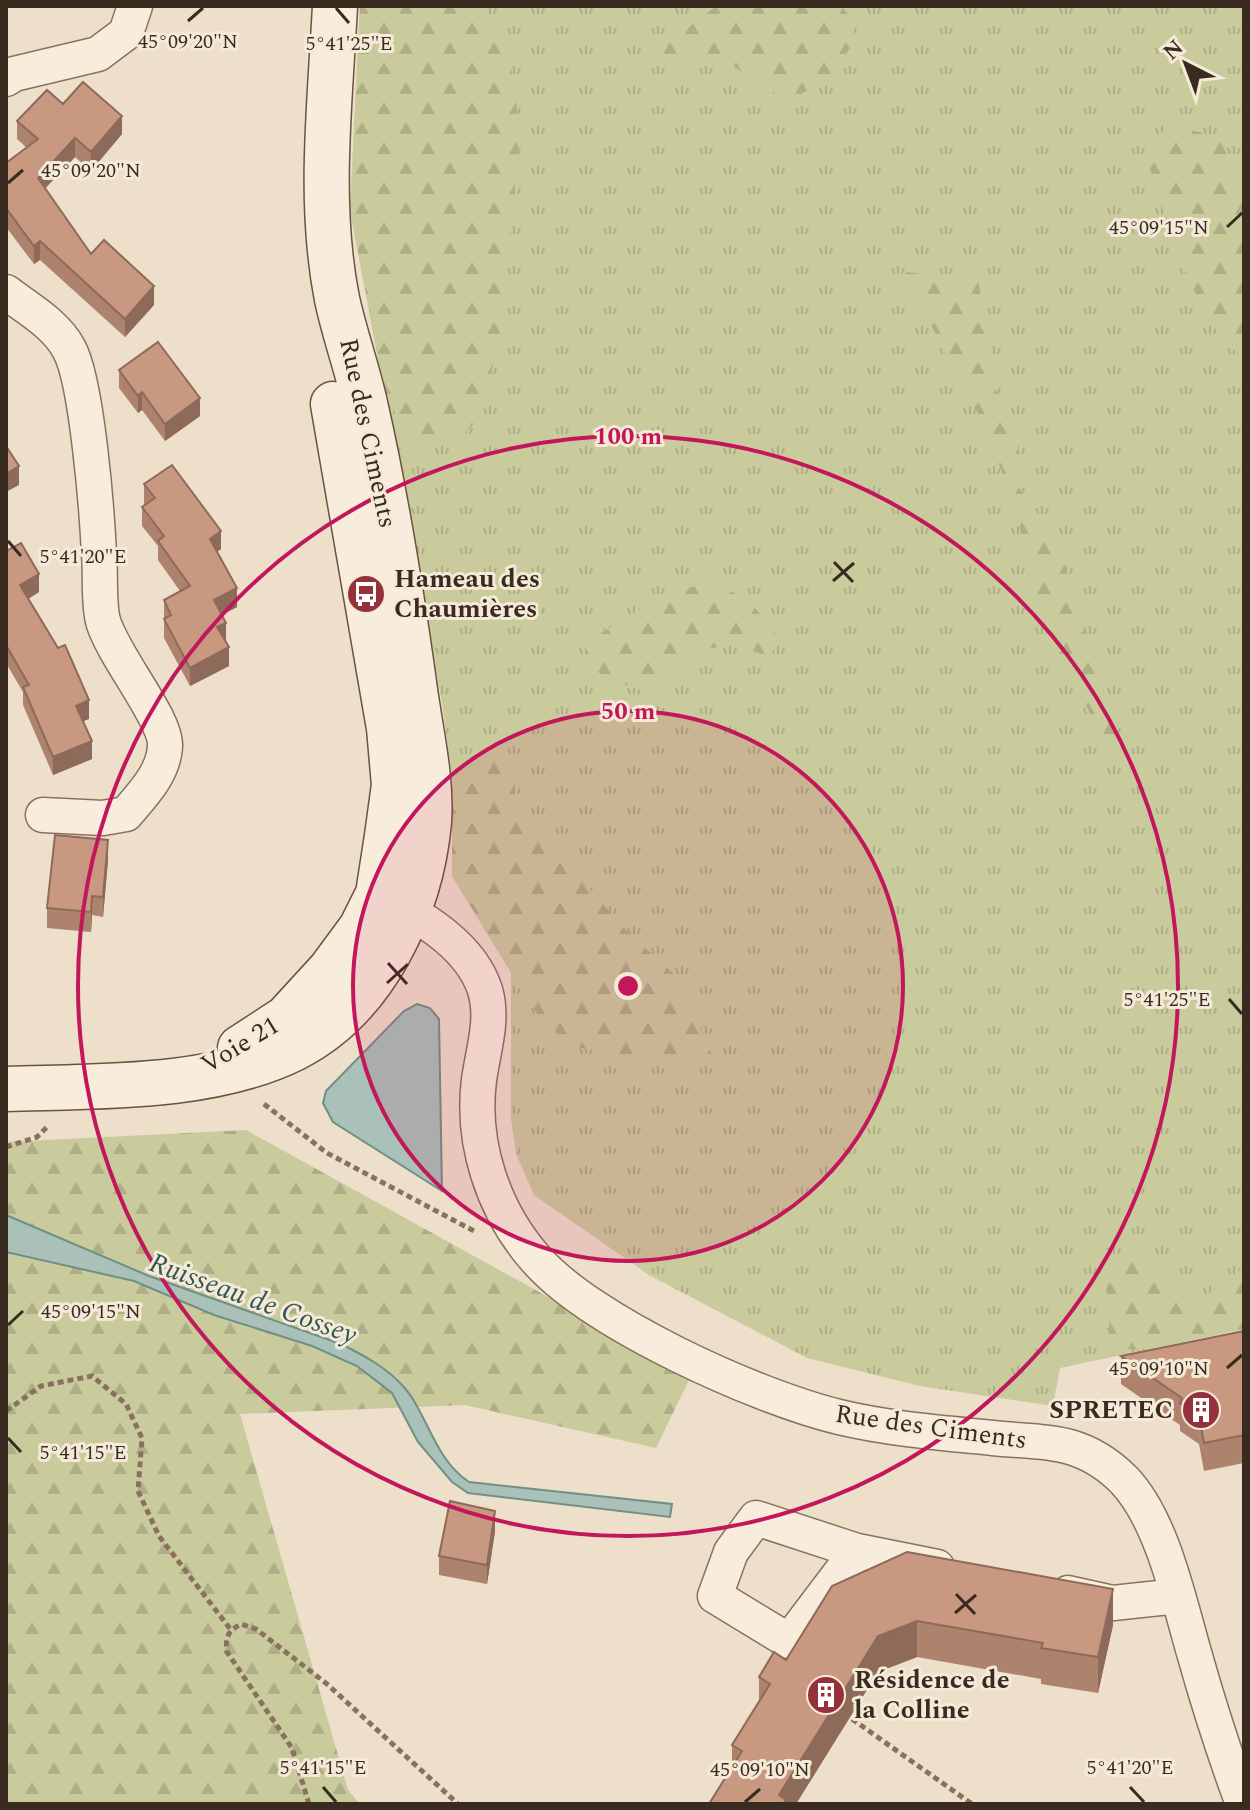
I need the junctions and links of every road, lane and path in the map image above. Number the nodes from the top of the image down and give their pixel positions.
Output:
1 (135, 6) edge
2 (308, 6) edge
3 (335, 6) edge
4 (6, 79) edge
5 (6, 292) edge
6 (43, 815) dead end
7 (394, 902) junction
8 (6, 1089) edge
9 (255, 1095) dead end
10 (535, 1258) junction
11 (6, 1411) edge
12 (857, 1551) dead end
13 (967, 1573) edge
14 (1029, 1586) edge
15 (1178, 1596) junction
16 (231, 1630) junction
17 (852, 1719) dead end
18 (309, 1804) edge
19 (458, 1804) edge
20 (972, 1804) edge
21 (1243, 1804) edge

1 - 4 street
2 - 7 main road, Rue des Ciments
3 - 7 main road, Rue des Ciments
5 - 6 street
7 - 8 main road, Voie 21
7 - 10 street, Rue des Ciments
9 - 10 path
10 - 15 street, Rue des Ciments
11 - 16 path
12 - 13 street
14 - 15 street
15 - 21 street, Rue des Ciments
16 - 18 path
16 - 19 path
17 - 20 path

